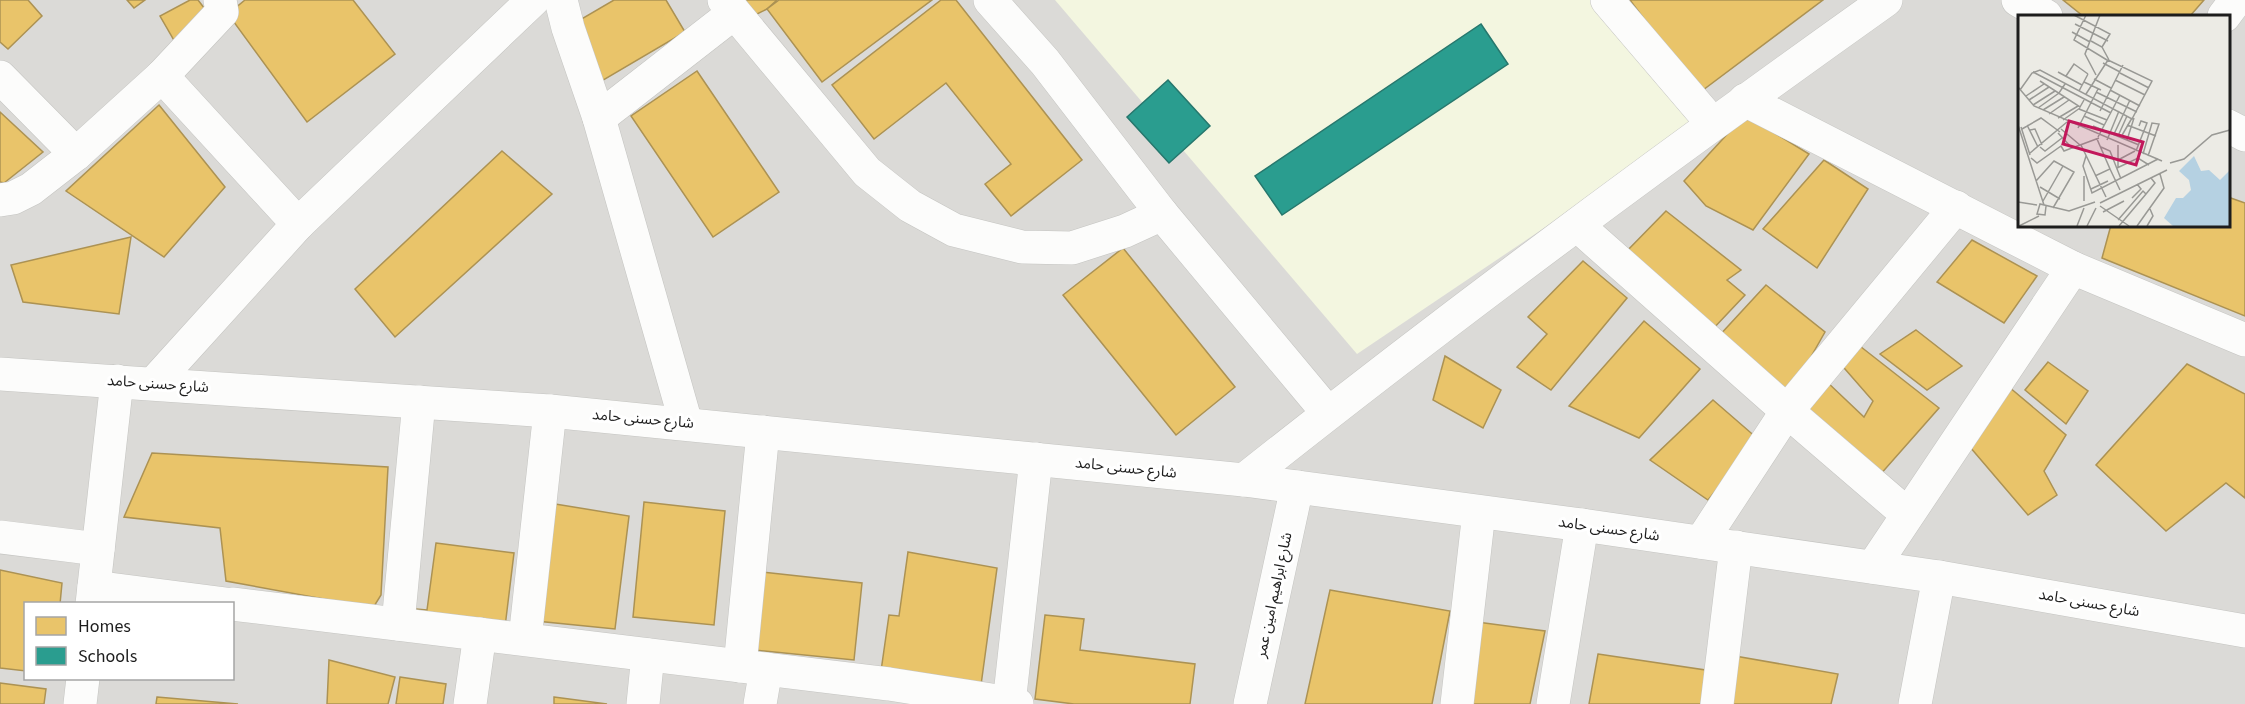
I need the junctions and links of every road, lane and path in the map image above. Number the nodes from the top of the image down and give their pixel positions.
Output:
1 (533, 0) edge
2 (561, 0) edge
3 (990, 0) edge
4 (1607, 0) edge
5 (1886, 0) edge
6 (2018, 0) edge
7 (2236, 0) edge
8 (222, 1) edge
9 (729, 6) edge
10 (2044, 15) edge
11 (2225, 15) edge
12 (162, 76) junction
13 (0, 77) edge
14 (1745, 100) junction
15 (599, 118) junction
16 (1712, 123) junction
17 (2230, 127) edge
18 (2245, 135) edge
19 (76, 154) junction
20 (0, 200) edge
21 (1956, 207) junction
22 (1162, 214) junction
23 (298, 224) junction
24 (1577, 225) junction
25 (2016, 228) edge
26 (2073, 268) junction
27 (2245, 340) edge
28 (0, 374) edge
29 (117, 381) junction
30 (154, 383) junction
31 (419, 402) junction
32 (550, 411) junction
33 (1787, 411) junction
34 (1328, 413) junction
35 (686, 423) junction
36 (763, 432) junction
37 (1036, 459) junction
38 (1244, 480) junction
39 (1297, 487) junction
40 (1479, 512) junction
41 (1907, 514) junction
42 (1582, 525) junction
43 (0, 537) edge
44 (1701, 542) junction
45 (1736, 547) junction
46 (98, 549) junction
47 (1873, 567) junction
48 (1939, 577) junction
49 (93, 595) edge
50 (209, 602) edge
51 (234, 604) edge
52 (398, 624) junction
53 (2245, 631) edge
54 (480, 634) junction
55 (525, 639) junction
56 (648, 655) junction
57 (753, 667) junction
58 (83, 680) edge
59 (888, 694) edge
60 (81, 704) edge
61 (470, 704) edge
62 (643, 704) edge
63 (760, 704) edge
64 (1012, 704) edge
65 (1250, 704) edge
66 (1457, 704) edge
67 (1553, 704) edge
68 (1717, 704) edge
69 (1915, 704) edge

1 - 23 street
2 - 15 street
3 - 22 street
4 - 16 street
5 - 14 street
6 - 10 street
7 - 11 street
8 - 12 street
9 - 15 street
9 - 22 street
12 - 19 street
12 - 23 street
13 - 19 street
14 - 16 street
14 - 21 street
15 - 35 street
16 - 24 street
17 - 18 street
19 - 20 street
21 - 25 street
21 - 33 street
22 - 34 street
23 - 30 street
24 - 33 street
24 - 34 street
25 - 26 street
26 - 27 street
26 - 41 street
28 - 29 street, شارع حسنى حامد
29 - 30 street, شارع حسنى حامد
29 - 46 street
30 - 31 street, شارع حسنى حامد
31 - 32 street, شارع حسنى حامد
31 - 52 street
32 - 35 street, شارع حسنى حامد
32 - 55 street
33 - 41 street
33 - 44 street
34 - 38 street
35 - 36 street, شارع حسنى حامد
36 - 37 street, شارع حسنى حامد
36 - 57 street
37 - 38 street, شارع حسنى حامد
37 - 64 street
38 - 39 street, شارع حسنى حامد
39 - 40 street, شارع حسنى حامد
39 - 65 street, شارع ابراهيم امين عمر
40 - 42 street, شارع حسنى حامد
40 - 66 street
41 - 47 street
42 - 44 street, شارع حسنى حامد
42 - 67 street
43 - 46 street
44 - 45 street, شارع حسنى حامد
45 - 47 street, شارع حسنى حامد
45 - 68 street
46 - 49 street
47 - 48 street, شارع حسنى حامد
48 - 53 street, شارع حسنى حامد
48 - 69 street
49 - 50 street
51 - 52 street
52 - 54 street
54 - 55 street
54 - 61 street
55 - 56 street
56 - 57 street
56 - 62 street
57 - 59 street
57 - 63 street
58 - 60 street
59 - 64 street

